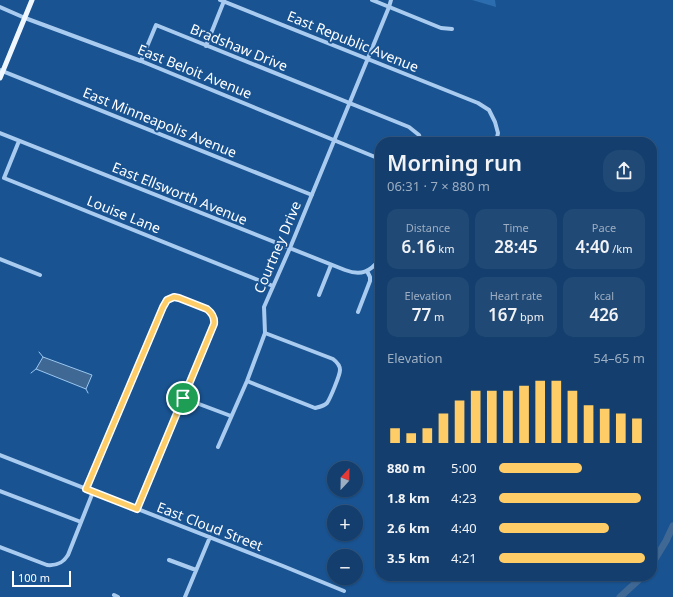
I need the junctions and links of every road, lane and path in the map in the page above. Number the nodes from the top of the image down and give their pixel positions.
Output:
1 (32, 0) edge
2 (372, 0) edge
3 (391, 0) edge
4 (222, 1) edge
5 (0, 7) edge
6 (389, 7) junction
7 (25, 18) junction
8 (452, 29) dead end
9 (206, 46) junction
10 (368, 58) junction
11 (141, 61) junction
12 (2, 71) edge
13 (0, 78) edge
14 (349, 103) junction
15 (0, 133) edge
16 (419, 137) edge
17 (497, 137) edge
18 (334, 140) junction
19 (19, 141) junction
20 (375, 157) edge
21 (312, 195) junction
22 (290, 248) junction
23 (0, 259) edge
24 (331, 265) junction
25 (375, 266) edge
26 (367, 271) junction
27 (40, 275) dead end
28 (273, 286) junction
29 (319, 295) dead end
30 (358, 312) dead end
31 (266, 333) junction
32 (247, 381) junction
33 (183, 398) junction
34 (231, 416) junction
35 (218, 447) dead end
36 (0, 457) edge
37 (86, 489) junction
38 (0, 491) edge
39 (93, 492) junction
40 (137, 509) junction
41 (81, 522) junction
42 (210, 537) junction
43 (0, 547) edge
44 (170, 560) dead end
45 (196, 570) junction
46 (344, 591) dead end
47 (185, 597) edge

1 - 7 main road
2 - 6 street
3 - 6 street, Courtney Drive
4 - 9 street
4 - 10 street, East Republic Avenue
5 - 7 street, East Beloit Avenue
6 - 8 street
6 - 10 street, Courtney Drive
7 - 11 street, East Beloit Avenue
7 - 12 main road
9 - 11 street, Bradshaw Drive
9 - 14 street, Bradshaw Drive
10 - 14 street, Courtney Drive
10 - 17 street, East Republic Avenue
11 - 18 street, East Beloit Avenue
12 - 13 main road
12 - 21 street, East Minneapolis Avenue
14 - 16 street, Bradshaw Drive
14 - 18 street, Courtney Drive
15 - 19 street, East Ellsworth Avenue
18 - 20 street, East Beloit Avenue
18 - 21 street, Courtney Drive
19 - 22 street, East Ellsworth Avenue
19 - 28 street, Louise Lane
21 - 22 street, Courtney Drive
22 - 24 street, East Ellsworth Avenue
22 - 28 street, Courtney Drive
23 - 27 street
24 - 26 street, East Ellsworth Avenue
24 - 29 street
25 - 26 street
26 - 30 street
28 - 31 street, Courtney Drive
31 - 32 street, Courtney Drive
31 - 32 street
32 - 34 street, Courtney Drive
33 - 34 street
33 - 37 street
33 - 40 street
34 - 35 street, Courtney Drive
36 - 37 street, East Cloud Street
37 - 39 street, East Cloud Street
38 - 41 street
39 - 40 street, East Cloud Street
39 - 41 street
40 - 42 street, East Cloud Street
41 - 43 street
42 - 45 street
42 - 46 street, East Cloud Street
44 - 45 street
45 - 47 street

